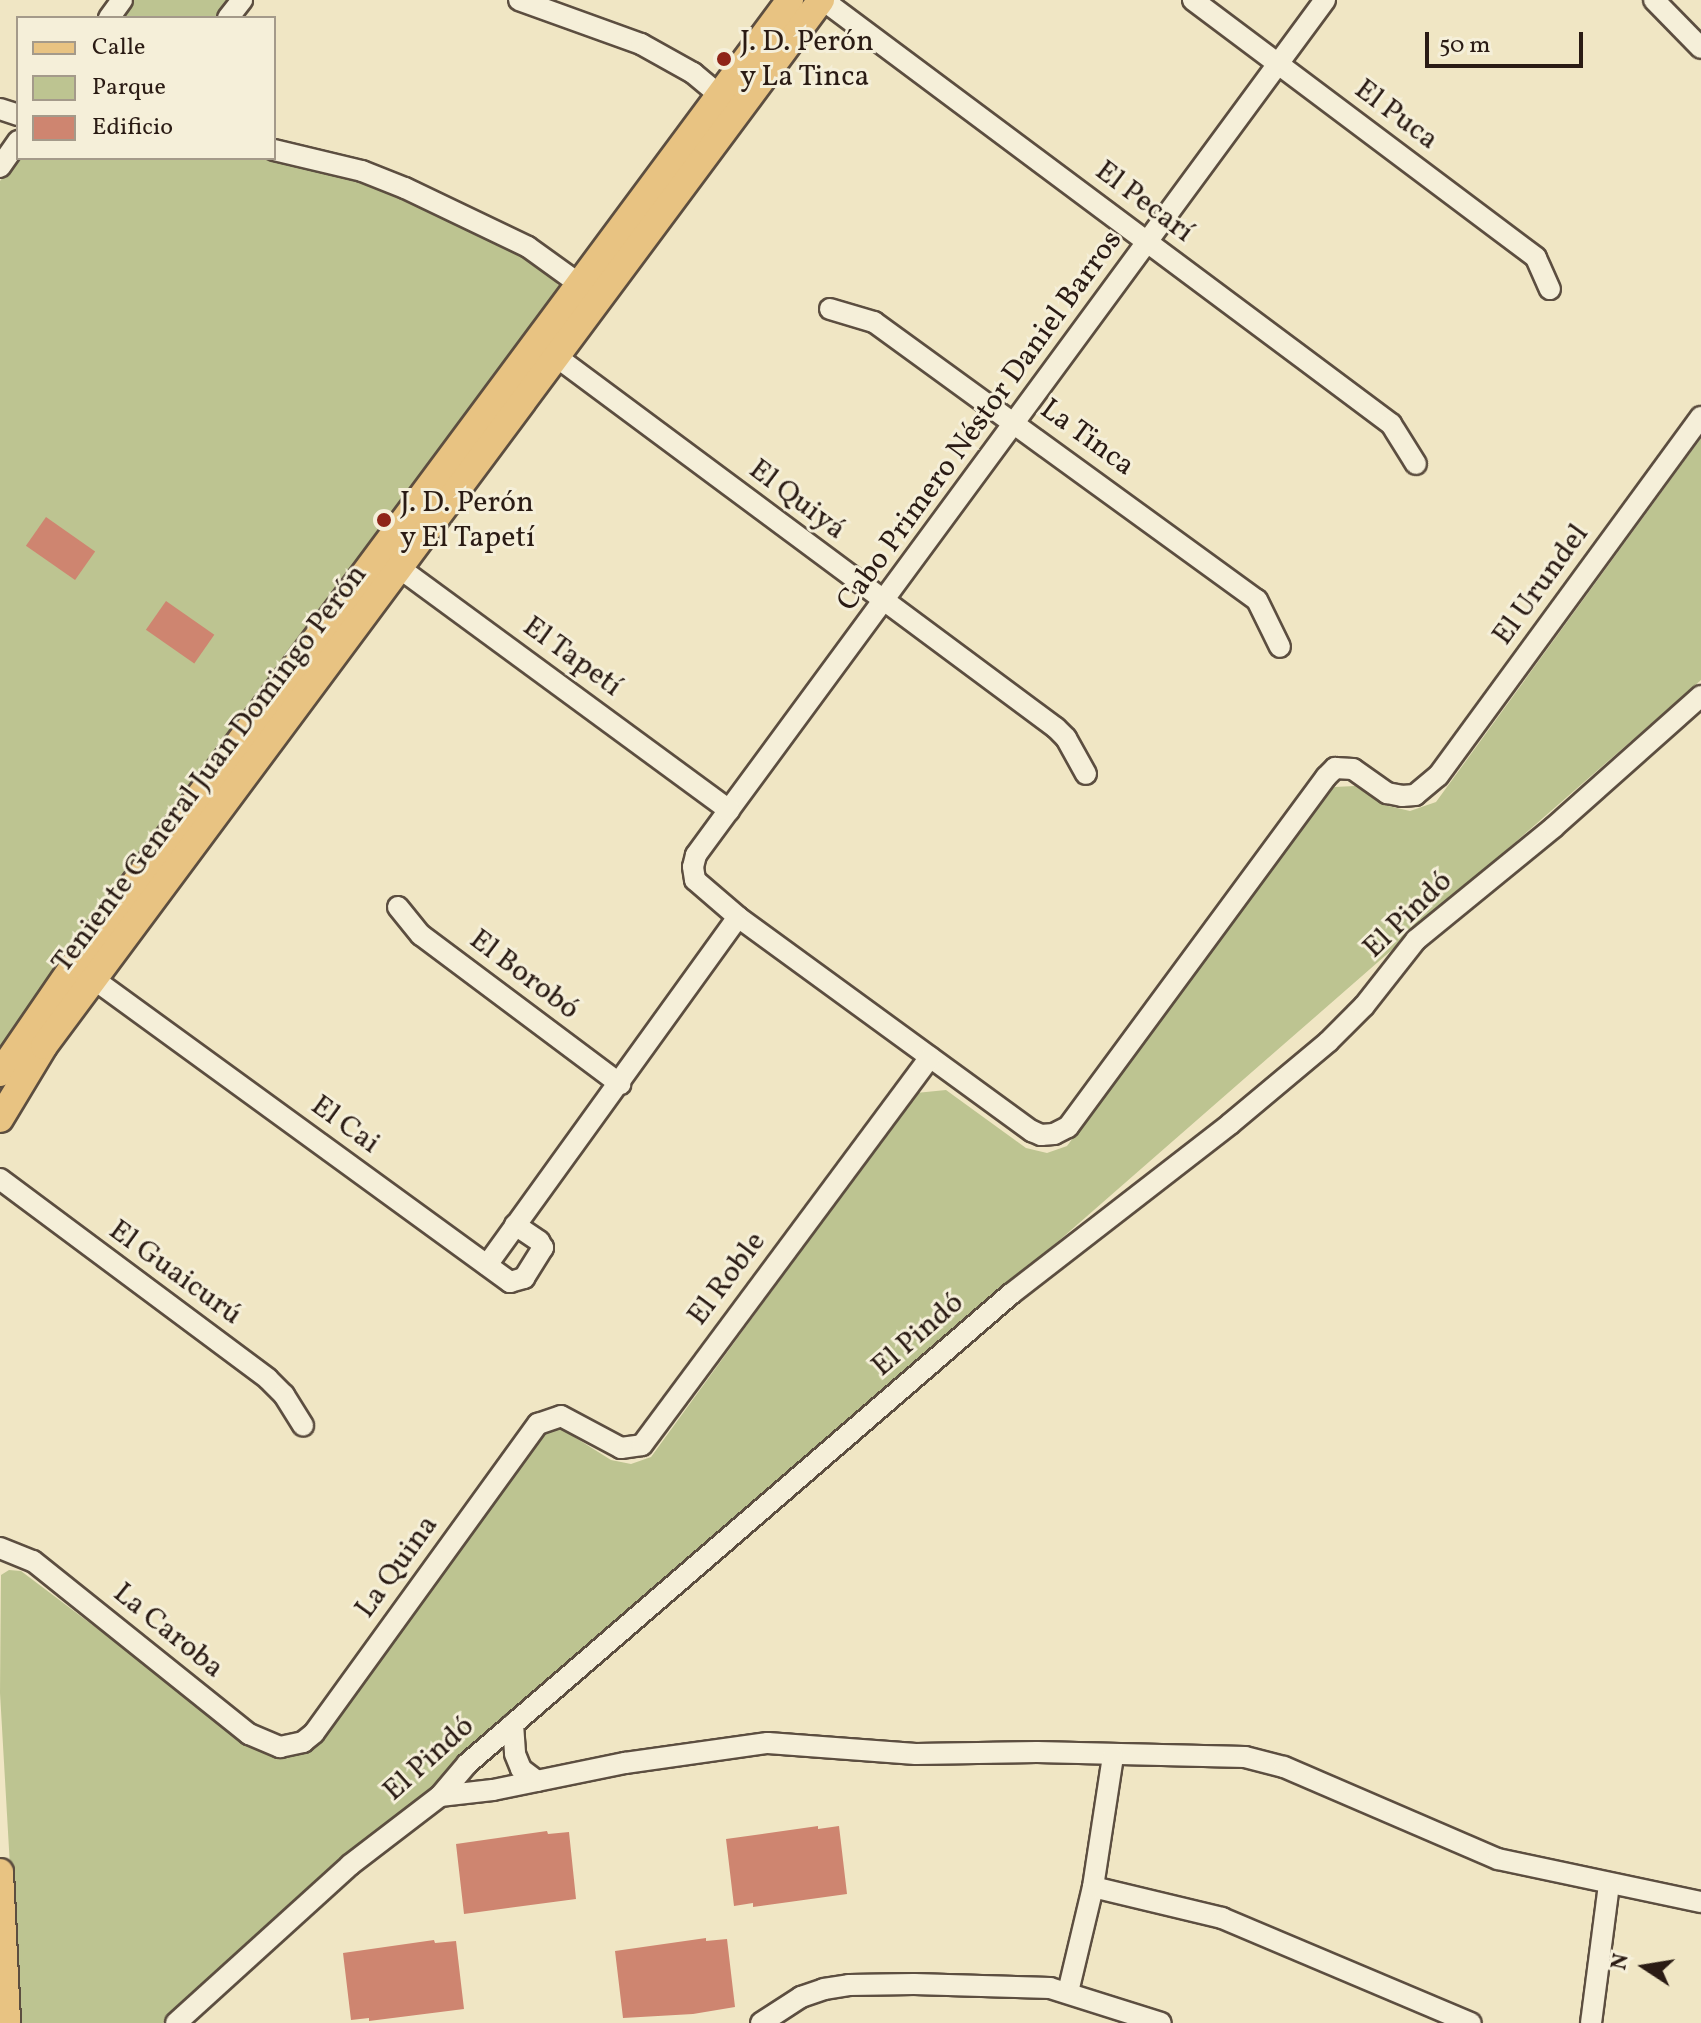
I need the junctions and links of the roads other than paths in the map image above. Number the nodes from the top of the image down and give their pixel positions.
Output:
1 (242, 0) edge
2 (519, 0) edge
3 (790, 0) edge
4 (822, 0) edge
5 (1193, 0) edge
6 (1325, 0) edge
7 (1654, 0) edge
8 (230, 16) edge
9 (1701, 48) edge
10 (1278, 64) junction
11 (729, 103) junction
12 (16, 144) edge
13 (276, 150) edge
14 (0, 167) edge
15 (1149, 243) junction
16 (1550, 289) dead end
17 (589, 291) junction
18 (830, 309) dead end
19 (546, 349) junction
20 (1701, 417) edge
21 (1016, 422) junction
22 (1416, 464) dead end
23 (389, 560) junction
24 (884, 602) junction
25 (1280, 647) dead end
26 (1701, 696) edge
27 (1086, 774) dead end
28 (729, 810) junction
29 (398, 907) dead end
30 (738, 917) junction
31 (84, 972) junction
32 (930, 1057) junction
33 (0, 1073) edge
34 (620, 1084) junction
35 (0, 1119) edge
36 (0, 1179) edge
37 (515, 1225) junction
38 (487, 1265) junction
39 (538, 1424) joint
40 (303, 1426) dead end
41 (0, 1548) edge
42 (513, 1724) junction
43 (303, 1742) joint
44 (1113, 1757) junction
45 (537, 1781) junction
46 (440, 1796) junction
47 (0, 1872) edge
48 (1609, 1884) junction
49 (1093, 1887) junction
50 (1701, 1902) edge
51 (1068, 1992) junction
52 (7, 2023) edge
53 (176, 2023) edge
54 (761, 2023) edge
55 (1161, 2023) edge
56 (1471, 2023) edge
57 (1591, 2023) edge

1 - 8 street
2 - 11 street
3 - 11 main road, Teniente General Juan Domingo Perón
4 - 11 main road, Teniente General Juan Domingo Perón
4 - 15 street, El Pecarí
5 - 10 street, El Puca
6 - 10 street, Cabo Primero Néstor Daniel Barros
7 - 9 street
10 - 15 street, Cabo Primero Néstor Daniel Barros
10 - 16 street, El Puca
11 - 17 main road, Teniente General Juan Domingo Perón
12 - 14 street
13 - 17 street
15 - 21 street, Cabo Primero Néstor Daniel Barros
15 - 22 street, El Pecarí
17 - 19 main road, Teniente General Juan Domingo Perón
18 - 21 street, La Tinca
19 - 23 main road, Teniente General Juan Domingo Perón
19 - 24 street, El Quiyá
20 - 32 street, El Urundel
21 - 24 street, Cabo Primero Néstor Daniel Barros
21 - 25 street, La Tinca
23 - 28 street, El Tapetí
23 - 31 main road, Teniente General Juan Domingo Perón
24 - 27 street, El Quiyá
24 - 28 street, Cabo Primero Néstor Daniel Barros
26 - 42 street, El Pindó
28 - 30 street, Cabo Primero Néstor Daniel Barros
29 - 34 street, El Borobó
30 - 32 street
30 - 34 street
31 - 33 main road, Teniente General Juan Domingo Perón
31 - 35 main road, Teniente General Juan Domingo Perón
31 - 38 street, El Cai
32 - 39 street, El Roble
34 - 37 street
36 - 40 street, El Guaicurú
37 - 38 street
37 - 38 street, El Cai
39 - 43 street, La Quina
41 - 43 street, La Caroba
42 - 45 street
42 - 46 street, El Pindó
44 - 45 street
44 - 48 street
44 - 49 street
45 - 46 street
46 - 53 street, El Pindó
47 - 52 main road
48 - 50 street
48 - 57 street
49 - 51 street
49 - 56 street
51 - 54 street
51 - 55 street

